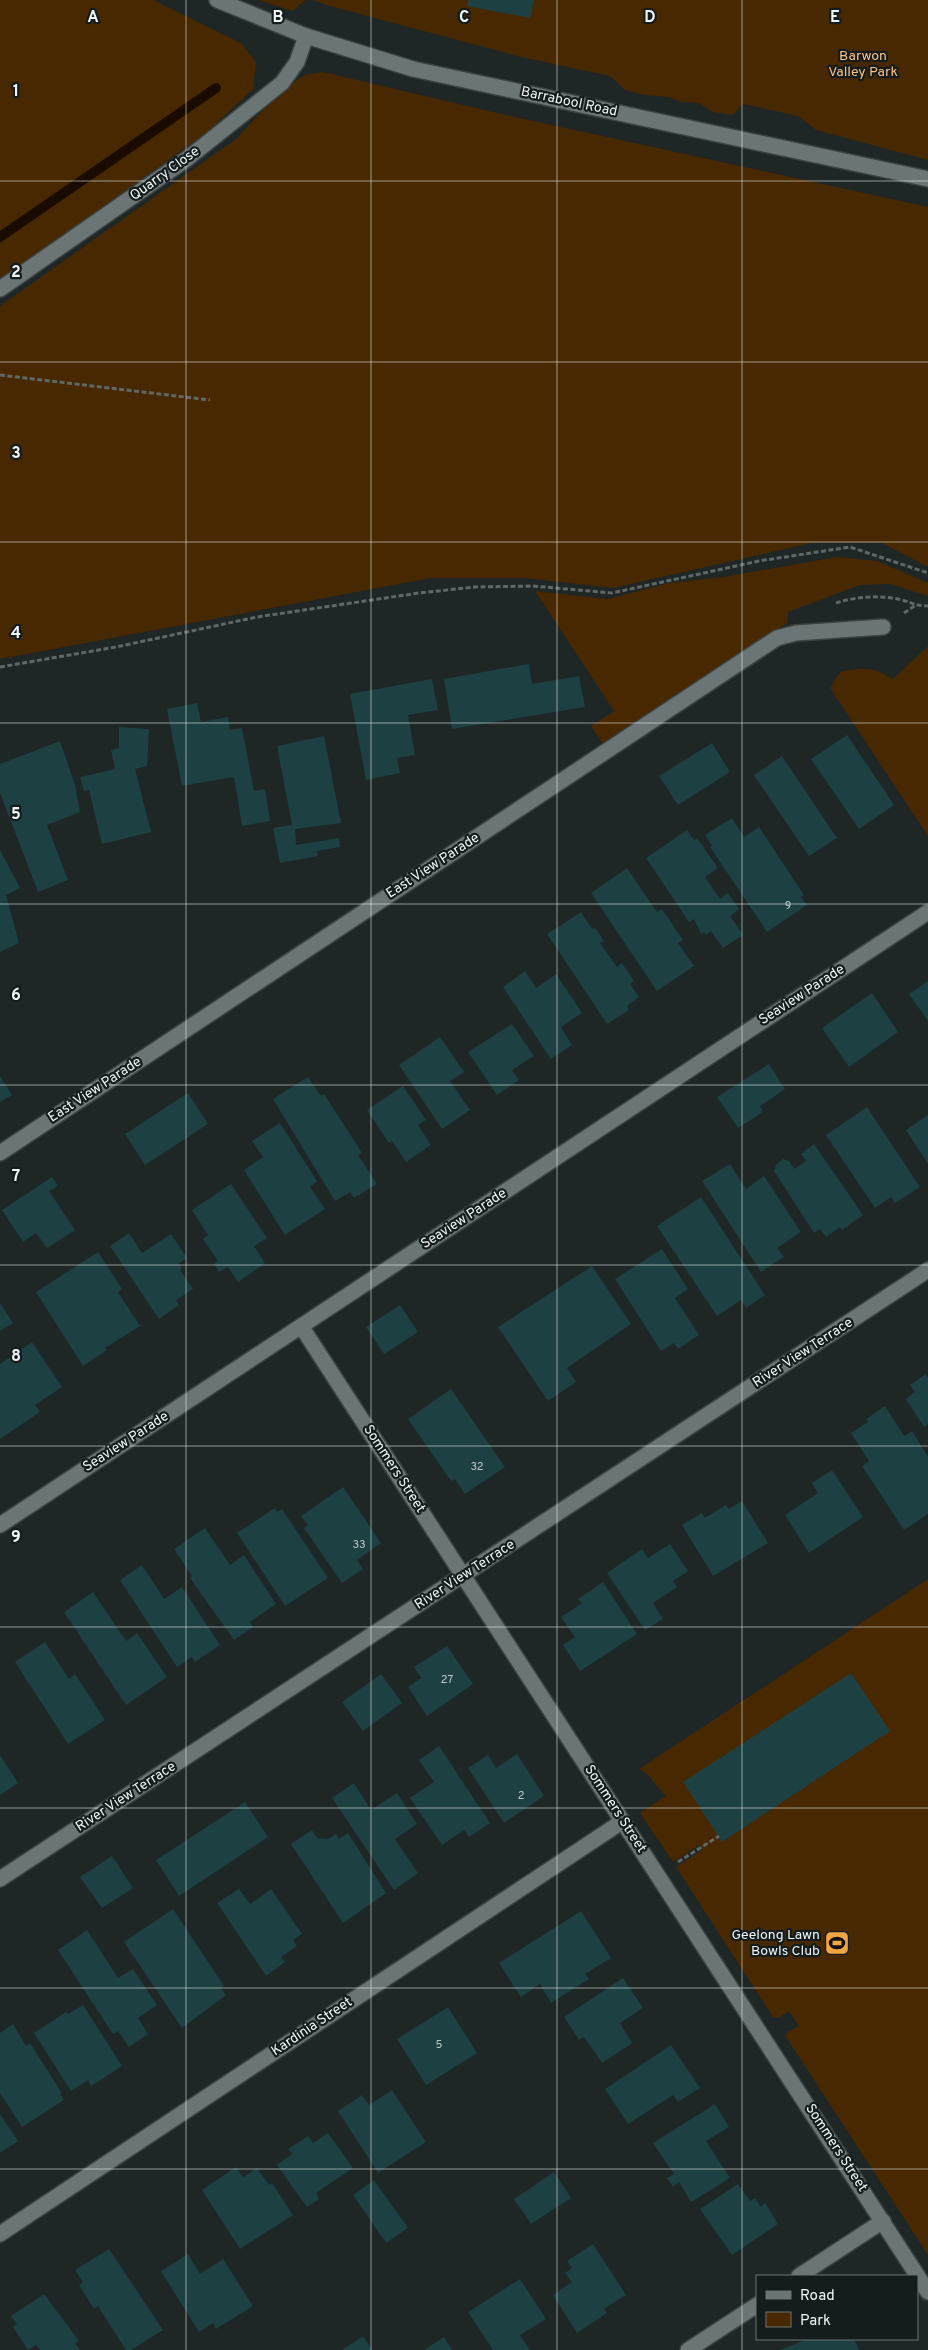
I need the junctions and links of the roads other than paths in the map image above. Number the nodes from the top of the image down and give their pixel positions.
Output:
1 (217, 0) edge
2 (306, 36) junction
3 (928, 179) edge
4 (0, 289) edge
5 (882, 627) dead end
6 (928, 912) edge
7 (0, 1152) edge
8 (928, 1270) edge
9 (301, 1326) junction
10 (0, 1525) edge
11 (464, 1576) junction
12 (623, 1821) junction
13 (0, 1879) edge
14 (883, 2221) junction
15 (0, 2234) edge
16 (801, 2275) edge
17 (917, 2275) edge
18 (918, 2276) edge
19 (928, 2292) edge
20 (756, 2305) edge
21 (688, 2350) edge

1 - 2 street, Barrabool Road
2 - 3 street, Barrabool Road
2 - 4 street, Quarry Close
5 - 7 street, East View Parade
6 - 9 street, Seaview Parade
8 - 11 street, River View Terrace
9 - 10 street, Seaview Parade
9 - 11 street, Sommers Street
11 - 12 street, Sommers Street
11 - 13 street, River View Terrace
12 - 14 street, Sommers Street
12 - 15 street, Kardinia Street
14 - 16 street
14 - 17 street, Sommers Street
18 - 19 street, Sommers Street
20 - 21 street

